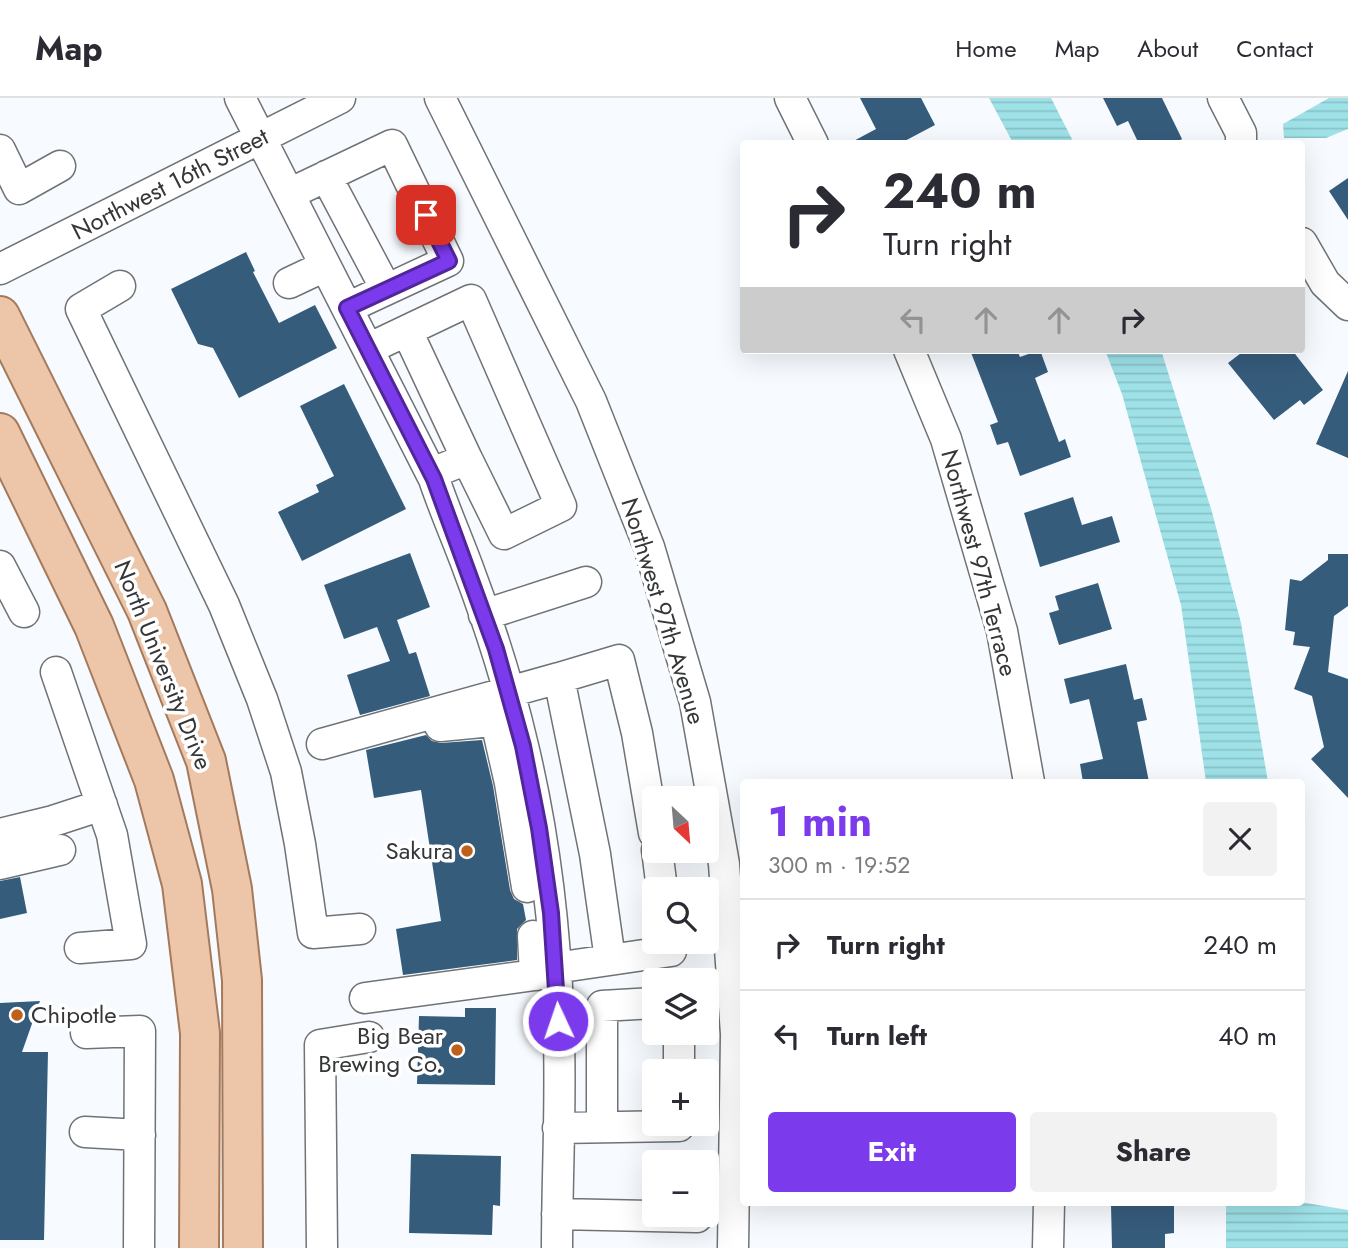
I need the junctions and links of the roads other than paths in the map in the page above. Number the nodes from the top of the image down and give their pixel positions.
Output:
1 (240, 98) edge
2 (340, 98) edge
3 (440, 98) edge
4 (790, 98) edge
5 (1223, 98) edge
6 (260, 138) junction
7 (811, 140) edge
8 (1247, 140) edge
9 (0, 150) edge
10 (60, 166) dead end
11 (326, 176) junction
12 (289, 194) junction
13 (1305, 248) edge
14 (326, 266) junction
15 (0, 269) edge
16 (289, 283) dead end
17 (120, 286) dead end
18 (386, 289) junction
19 (1348, 305) edge
20 (347, 308) junction
21 (0, 316) edge
22 (407, 331) junction
23 (0, 345) edge
24 (368, 349) junction
25 (911, 354) edge
26 (46, 408) junction
27 (0, 433) edge
28 (467, 459) junction
29 (432, 473) junction
30 (0, 566) edge
31 (586, 582) dead end
32 (24, 612) dead end
33 (484, 615) junction
34 (56, 672) dead end
35 (559, 678) junction
36 (509, 692) junction
37 (437, 719) junction
38 (322, 744) dead end
39 (1028, 779) edge
40 (646, 786) edge
41 (102, 805) junction
42 (0, 834) edge
43 (56, 836) junction
44 (0, 864) edge
45 (182, 884) junction
46 (360, 929) dead end
47 (80, 948) dead end
48 (648, 954) edge
49 (610, 959) junction
50 (545, 971) junction
51 (194, 980) junction
52 (242, 980) junction
53 (365, 998) dead end
54 (642, 1004) edge
55 (86, 1033) dead end
56 (369, 1037) dead end
57 (243, 1106) junction
58 (602, 1126) junction
59 (642, 1126) edge
60 (558, 1128) junction
61 (85, 1132) dead end
62 (140, 1135) junction
63 (1049, 1206) edge
64 (557, 1214) junction
65 (642, 1216) edge
66 (139, 1248) edge
67 (198, 1248) edge
68 (243, 1248) edge
69 (322, 1248) edge
70 (557, 1248) edge
71 (733, 1248) edge
72 (1048, 1248) edge

1 - 6 street
2 - 6 street, Northwest 16th Street
3 - 71 street, Northwest 97th Avenue
4 - 7 street
5 - 8 street
6 - 12 street
6 - 15 street, Northwest 16th Street
9 - 10 street
11 - 12 street
11 - 18 street
11 - 18 street
12 - 14 street
13 - 19 street
14 - 16 street
14 - 20 street
17 - 46 street
18 - 20 street
20 - 24 street
21 - 26 main road, North University Drive
22 - 24 street
22 - 28 street
22 - 28 street
23 - 26 main road
24 - 29 street
25 - 39 street, Northwest 97th Terrace
26 - 52 main road, North University Drive
27 - 45 main road, North University Drive
28 - 29 street
29 - 33 street
30 - 32 street
31 - 33 street
33 - 36 street
34 - 41 street
35 - 36 street
35 - 40 street
35 - 49 street
36 - 37 street
36 - 50 street
37 - 38 street
37 - 50 street
41 - 43 street
41 - 47 street
42 - 43 street
43 - 44 street
45 - 51 main road, North University Drive
45 - 52 main road
48 - 49 street
49 - 50 street
50 - 53 street
50 - 60 street
51 - 57 main road
51 - 67 main road, North University Drive
52 - 57 main road, North University Drive
54 - 58 street
55 - 62 street
56 - 69 street
57 - 68 main road, North University Drive
58 - 59 street
58 - 60 street
60 - 64 street
61 - 62 street
62 - 66 street
63 - 72 street
64 - 65 street
64 - 70 street

